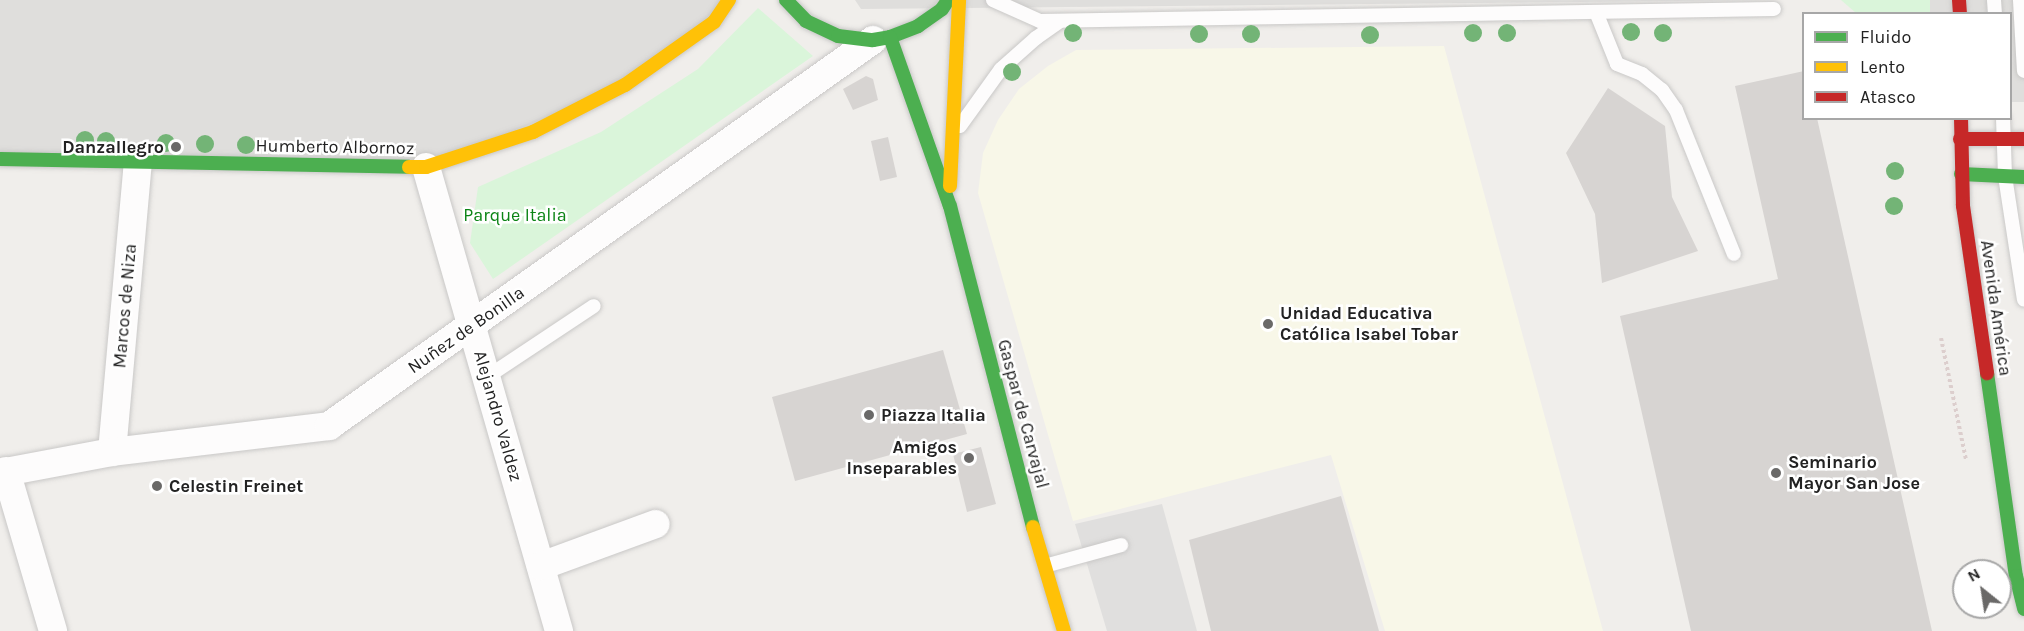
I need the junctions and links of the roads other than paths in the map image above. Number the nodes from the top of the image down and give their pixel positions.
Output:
1 (729, 0) edge
2 (786, 0) edge
3 (948, 0) edge
4 (959, 0) edge
5 (993, 0) edge
6 (2020, 0) edge
7 (1774, 9) dead end
8 (1596, 12) junction
9 (1060, 21) junction
10 (882, 38) junction
11 (2024, 71) edge
12 (1960, 120) edge
13 (2003, 120) edge
14 (952, 138) junction
15 (2005, 138) junction
16 (1960, 139) junction
17 (2024, 139) edge
18 (0, 159) edge
19 (138, 161) junction
20 (426, 167) junction
21 (1961, 174) junction
22 (2005, 176) junction
23 (2024, 177) edge
24 (950, 206) junction
25 (1734, 254) dead end
26 (2024, 300) edge
27 (594, 306) dead end
28 (473, 327) junction
29 (487, 377) junction
30 (112, 452) junction
31 (3, 472) edge
32 (656, 524) dead end
33 (1121, 545) dead end
34 (541, 566) junction
35 (1045, 566) junction
36 (2024, 609) edge
37 (53, 631) edge
38 (560, 631) edge
39 (1064, 631) edge

1 - 20 street, Humberto Albornoz
2 - 10 street
3 - 10 street
4 - 14 street, Gaspar de Carvajal
5 - 9 lane
6 - 11 lane
7 - 8 lane
8 - 9 lane
8 - 25 lane
9 - 14 lane
10 - 24 street, Gaspar de Carvajal
10 - 28 street, Nuñez de Bonilla
12 - 16 street, Avenida América
13 - 15 lane
14 - 24 street, Gaspar de Carvajal
15 - 16 street
15 - 17 street
15 - 22 lane
16 - 21 street, Avenida América
18 - 19 street, Humberto Albornoz
19 - 20 street, Humberto Albornoz
19 - 30 street, Marcos de Niza
20 - 28 street, Alejandro Valdez
21 - 22 street
21 - 36 street, Avenida América
22 - 23 street
22 - 26 lane
24 - 35 street, Gaspar de Carvajal
27 - 29 lane
28 - 29 street, Alejandro Valdez
28 - 30 street, Nuñez de Bonilla
29 - 34 street, Alejandro Valdez
30 - 31 street, Nuñez de Bonilla
31 - 37 street
32 - 34 street
33 - 35 lane
34 - 38 street, Alejandro Valdez
35 - 39 street, Gaspar de Carvajal

